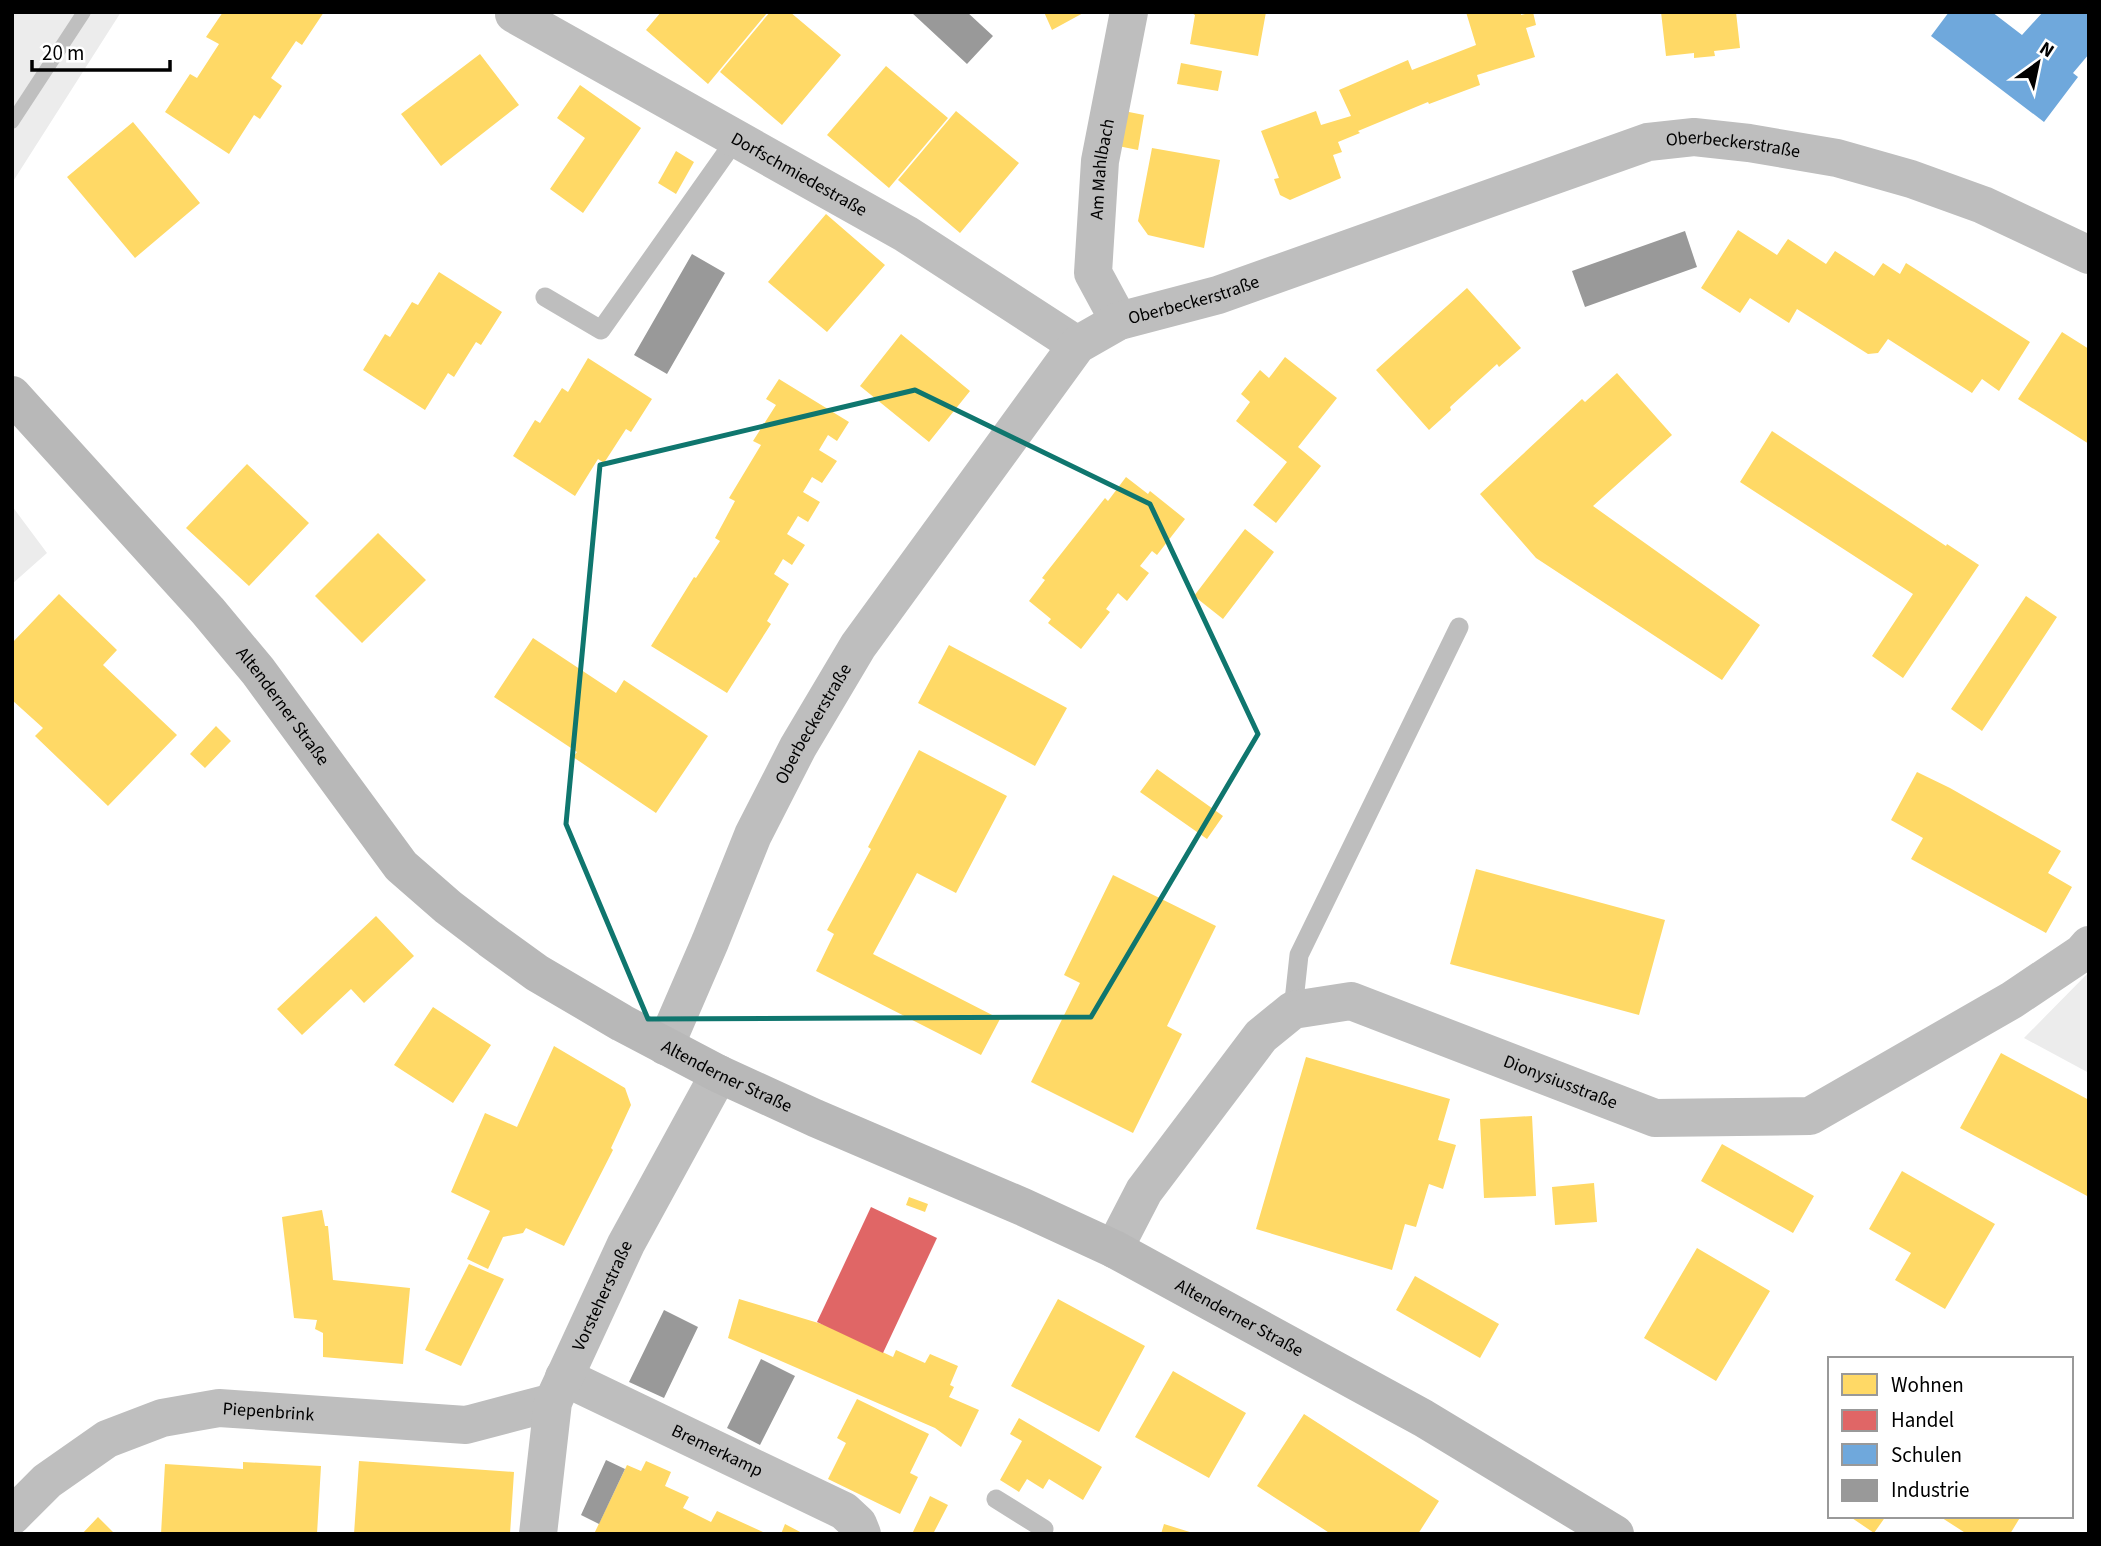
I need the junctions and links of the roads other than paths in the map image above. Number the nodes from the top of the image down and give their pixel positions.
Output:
1 (1129, 12) edge
2 (514, 13) edge
3 (736, 139) junction
4 (2089, 255) edge
5 (545, 297) dead end
6 (1119, 321) junction
7 (1077, 345) junction
8 (12, 395) edge
9 (1459, 626) dead end
10 (2089, 945) edge
11 (1293, 1010) junction
12 (664, 1046) junction
13 (719, 1074) junction
14 (1114, 1249) junction
15 (558, 1389) junction
16 (996, 1499) dead end
17 (12, 1516) edge
18 (538, 1534) edge
19 (862, 1534) edge
20 (1042, 1534) edge
21 (1615, 1534) edge

1 - 6 street, Am Mahlbach
2 - 3 street, Dorfschmiedestraße
3 - 5 lane
3 - 7 street, Dorfschmiedestraße
4 - 6 street, Oberbeckerstraße
6 - 7 street, Oberbeckerstraße
7 - 12 street, Oberbeckerstraße
8 - 12 main road, Altenderner Straße
9 - 11 lane
10 - 11 street, Dionysiusstraße
11 - 14 street
12 - 13 main road, Altenderner Straße
13 - 14 main road, Altenderner Straße
13 - 15 street, Vorsteherstraße
14 - 21 main road, Altenderner Straße
15 - 17 street, Piepenbrink
15 - 18 street, Vorsteherstraße
15 - 19 street, Bremerkamp
16 - 20 lane

